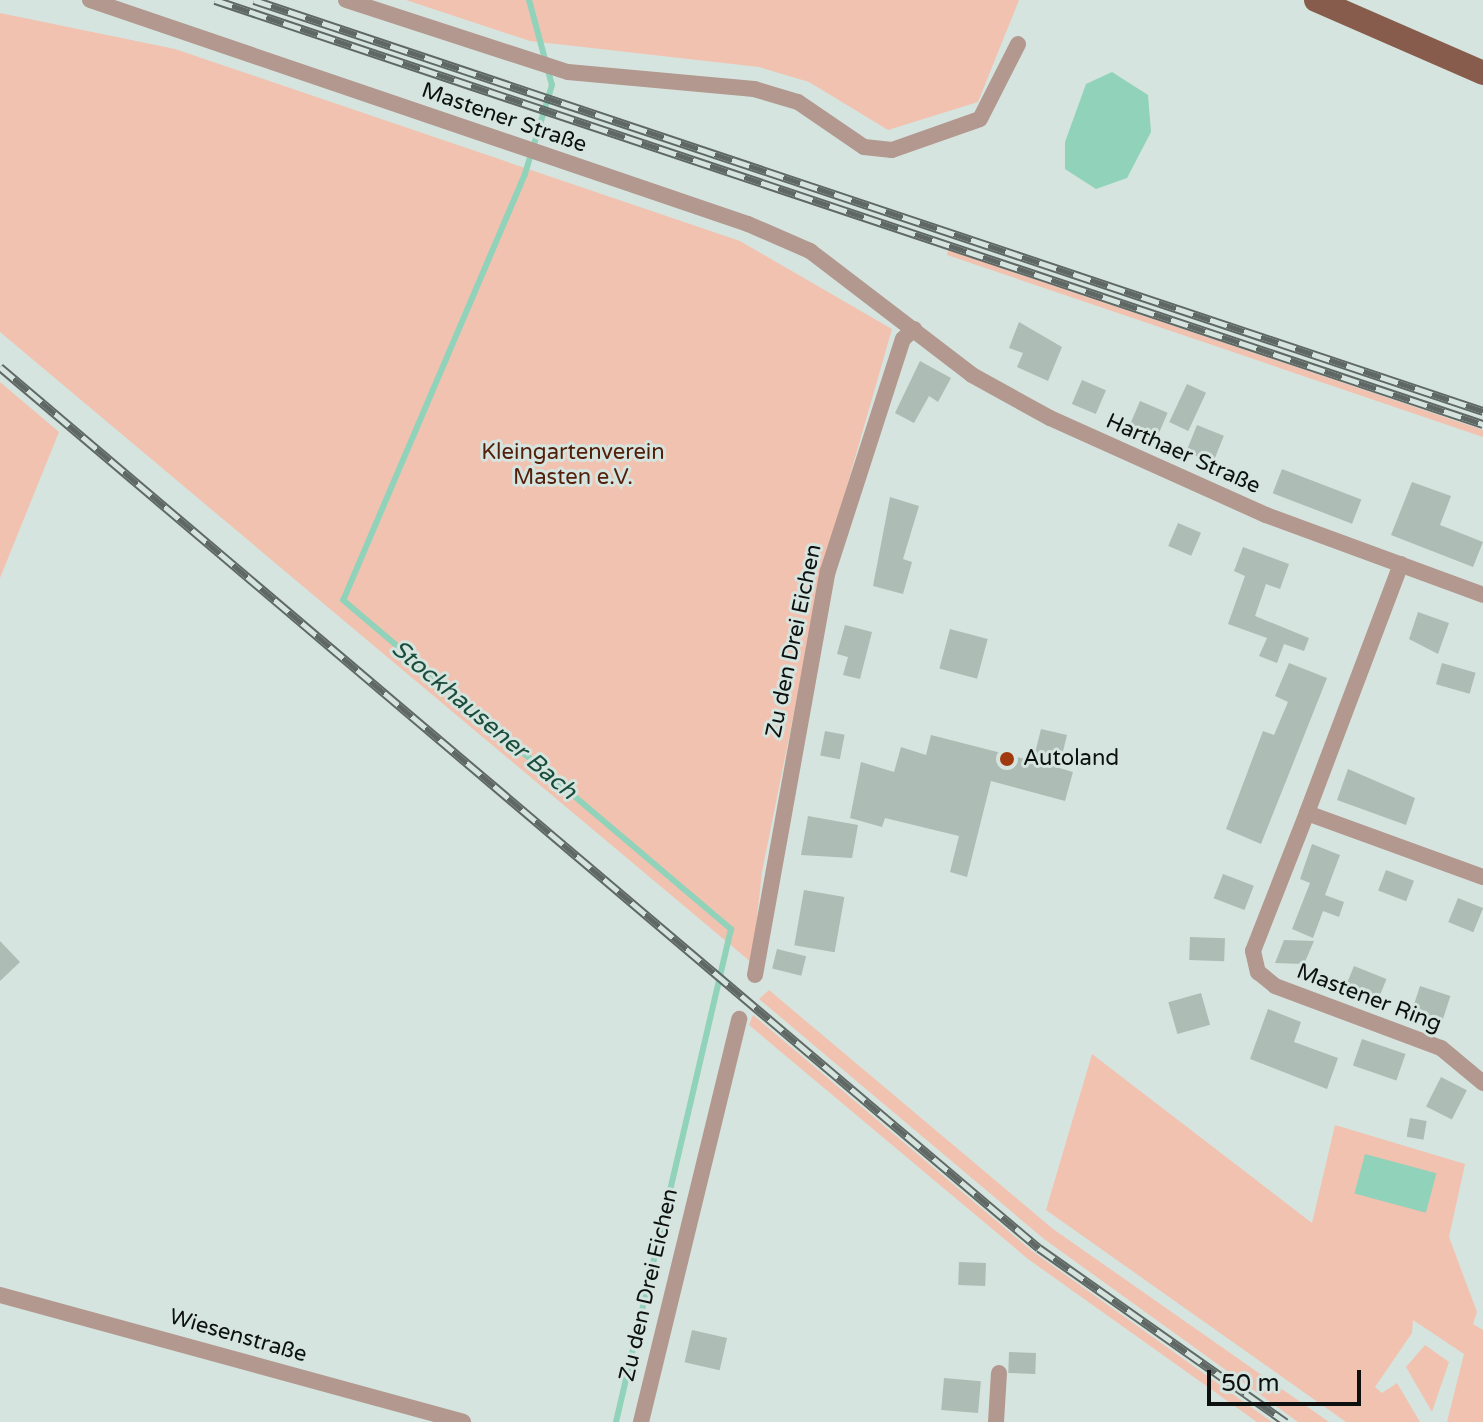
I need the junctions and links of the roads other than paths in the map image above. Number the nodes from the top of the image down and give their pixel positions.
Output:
1 (90, 0) edge
2 (346, 0) edge
3 (1316, 0) edge
4 (1018, 44) dead end
5 (1483, 73) edge
6 (889, 307) joint
7 (914, 329) junction
8 (1401, 564) junction
9 (1483, 595) edge
10 (1307, 813) junction
11 (1483, 877) edge
12 (755, 975) dead end
13 (739, 1019) dead end
14 (1483, 1083) edge
15 (0, 1295) edge
16 (999, 1373) dead end
17 (463, 1422) edge
18 (641, 1422) edge
19 (996, 1422) edge

1 - 6 street, Mastener Straße
2 - 4 street
3 - 5 main road
6 - 7 street, Harthaer Straße
7 - 8 street, Harthaer Straße
7 - 12 street, Zu den Drei Eichen
8 - 9 street, Harthaer Straße
8 - 10 street, Mastener Ring
10 - 11 street
10 - 14 street, Mastener Ring
13 - 18 street, Zu den Drei Eichen
15 - 17 street, Wiesenstraße
16 - 19 street

